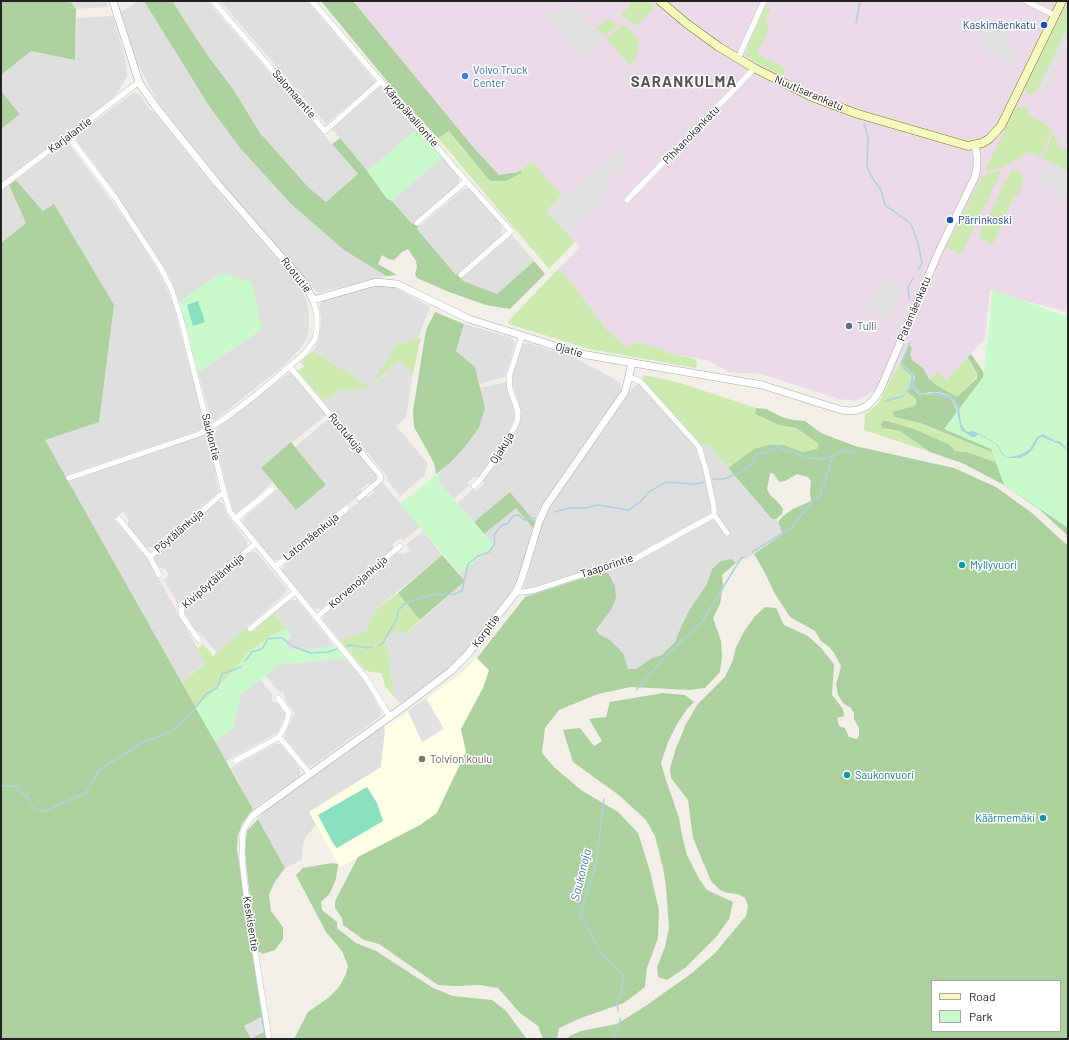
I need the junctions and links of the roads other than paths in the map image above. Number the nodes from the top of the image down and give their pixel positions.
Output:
1 (113, 1) edge
2 (213, 1) edge
3 (312, 1) edge
4 (660, 1) edge
5 (764, 1) edge
6 (1026, 1) edge
7 (1062, 1) edge
8 (1054, 15) junction
9 (738, 58) junction
10 (754, 68) junction
11 (381, 81) junction
12 (139, 82) junction
13 (69, 137) junction
14 (975, 145) junction
15 (466, 181) junction
16 (1, 187) edge
17 (627, 200) dead end
18 (417, 223) dead end
19 (462, 275) dead end
20 (313, 300) junction
21 (522, 336) junction
22 (632, 363) junction
23 (290, 367) junction
24 (629, 378) junction
25 (209, 429) junction
26 (69, 478) dead end
27 (474, 486) dead end
28 (272, 489) dead end
29 (224, 492) junction
30 (359, 498) dead end
31 (347, 508) dead end
32 (714, 515) junction
33 (119, 519) dead end
34 (235, 519) junction
35 (727, 533) dead end
36 (255, 544) junction
37 (400, 546) dead end
38 (150, 557) junction
39 (275, 567) junction
40 (159, 575) dead end
41 (294, 592) junction
42 (516, 592) junction
43 (317, 617) junction
44 (250, 629) dead end
45 (199, 640) dead end
46 (278, 698) dead end
47 (390, 716) junction
48 (279, 737) junction
49 (235, 760) dead end
50 (310, 774) junction
51 (256, 813) joint
52 (269, 1039) edge

1 - 12 street, Ruotutie
2 - 11 street, Salomaantie
3 - 11 street, Kärppäkalliontie
4 - 9 main road, Nuutisarankatu
5 - 9 street
6 - 8 street
7 - 8 main road
8 - 14 main road
9 - 10 main road, Nuutisarankatu
10 - 14 main road, Nuutisarankatu
10 - 17 street, Pihkanokankatu
11 - 15 street, Kärppäkalliontie
12 - 13 street, Karjalantie
12 - 20 street, Ruotutie
13 - 16 street, Karjalantie
13 - 25 street, Saukontie
14 - 22 street, Patamäenkatu
15 - 18 street
15 - 19 street, Kärppäkalliontie
20 - 21 street, Ojatie
20 - 23 street, Ruotutie
21 - 22 street, Ojatie
21 - 27 street, Ojakuja
22 - 24 street
23 - 25 street, Ruotutie
23 - 30 street, Ruotukuja
24 - 32 street
24 - 42 street, Korpitie
25 - 26 street, Ruotutie
25 - 29 street, Saukontie
28 - 34 street
29 - 34 street, Saukontie
29 - 38 street, Pöytälänkuja
31 - 39 street, Latomäenkuja
32 - 35 street
32 - 42 street, Taaporintie
33 - 38 street
34 - 36 street, Saukontie
36 - 39 street, Saukontie
36 - 45 street, Kivipöytälänkuja
37 - 43 street, Korvenojankuja
38 - 40 street, Pöytälänkuja
39 - 41 street, Saukontie
41 - 43 street, Saukontie
41 - 44 street
42 - 47 street, Korpitie
43 - 47 street, Saukontie
46 - 48 street
47 - 50 street, Korpitie
48 - 49 street
48 - 50 street
50 - 51 street, Korpitie
51 - 52 street, Keskisentie

